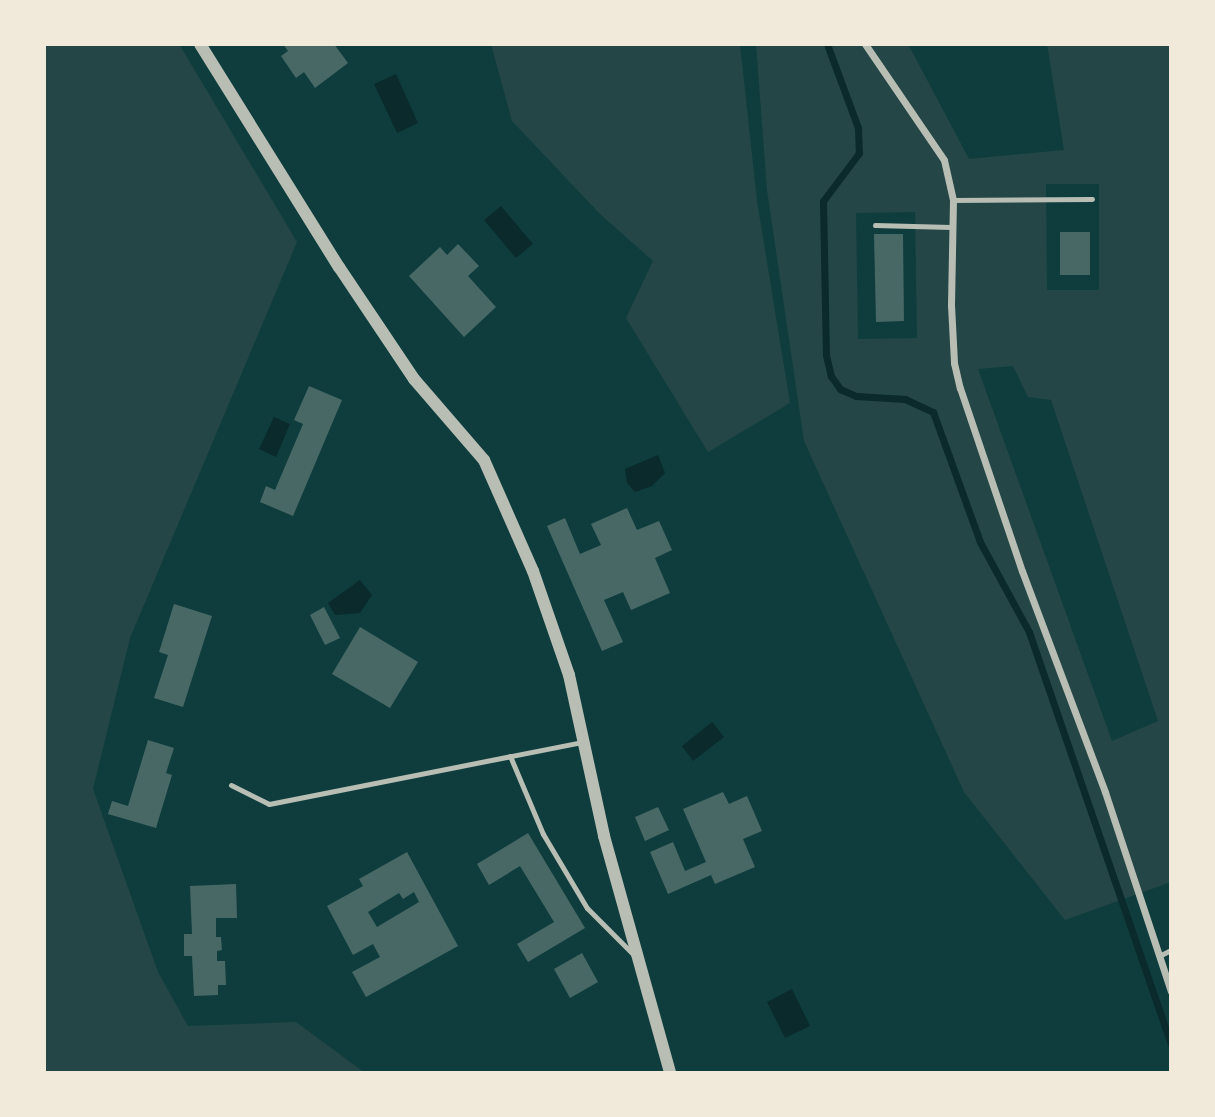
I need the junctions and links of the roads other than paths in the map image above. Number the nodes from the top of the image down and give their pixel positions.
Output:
1 (200, 44) edge
2 (865, 44) edge
3 (1092, 199) dead end
4 (953, 200) junction
5 (875, 225) dead end
6 (951, 227) junction
7 (583, 741) junction
8 (510, 756) junction
9 (231, 786) dead end
10 (1171, 950) edge
11 (1161, 955) junction
12 (636, 957) junction
13 (1171, 990) edge
14 (670, 1073) edge

1 - 7 street
2 - 4 street
3 - 4 lane
4 - 6 street
5 - 6 lane
6 - 11 street
7 - 8 lane
7 - 12 street
8 - 9 lane
8 - 12 lane
10 - 11 lane
11 - 13 street
12 - 14 street

